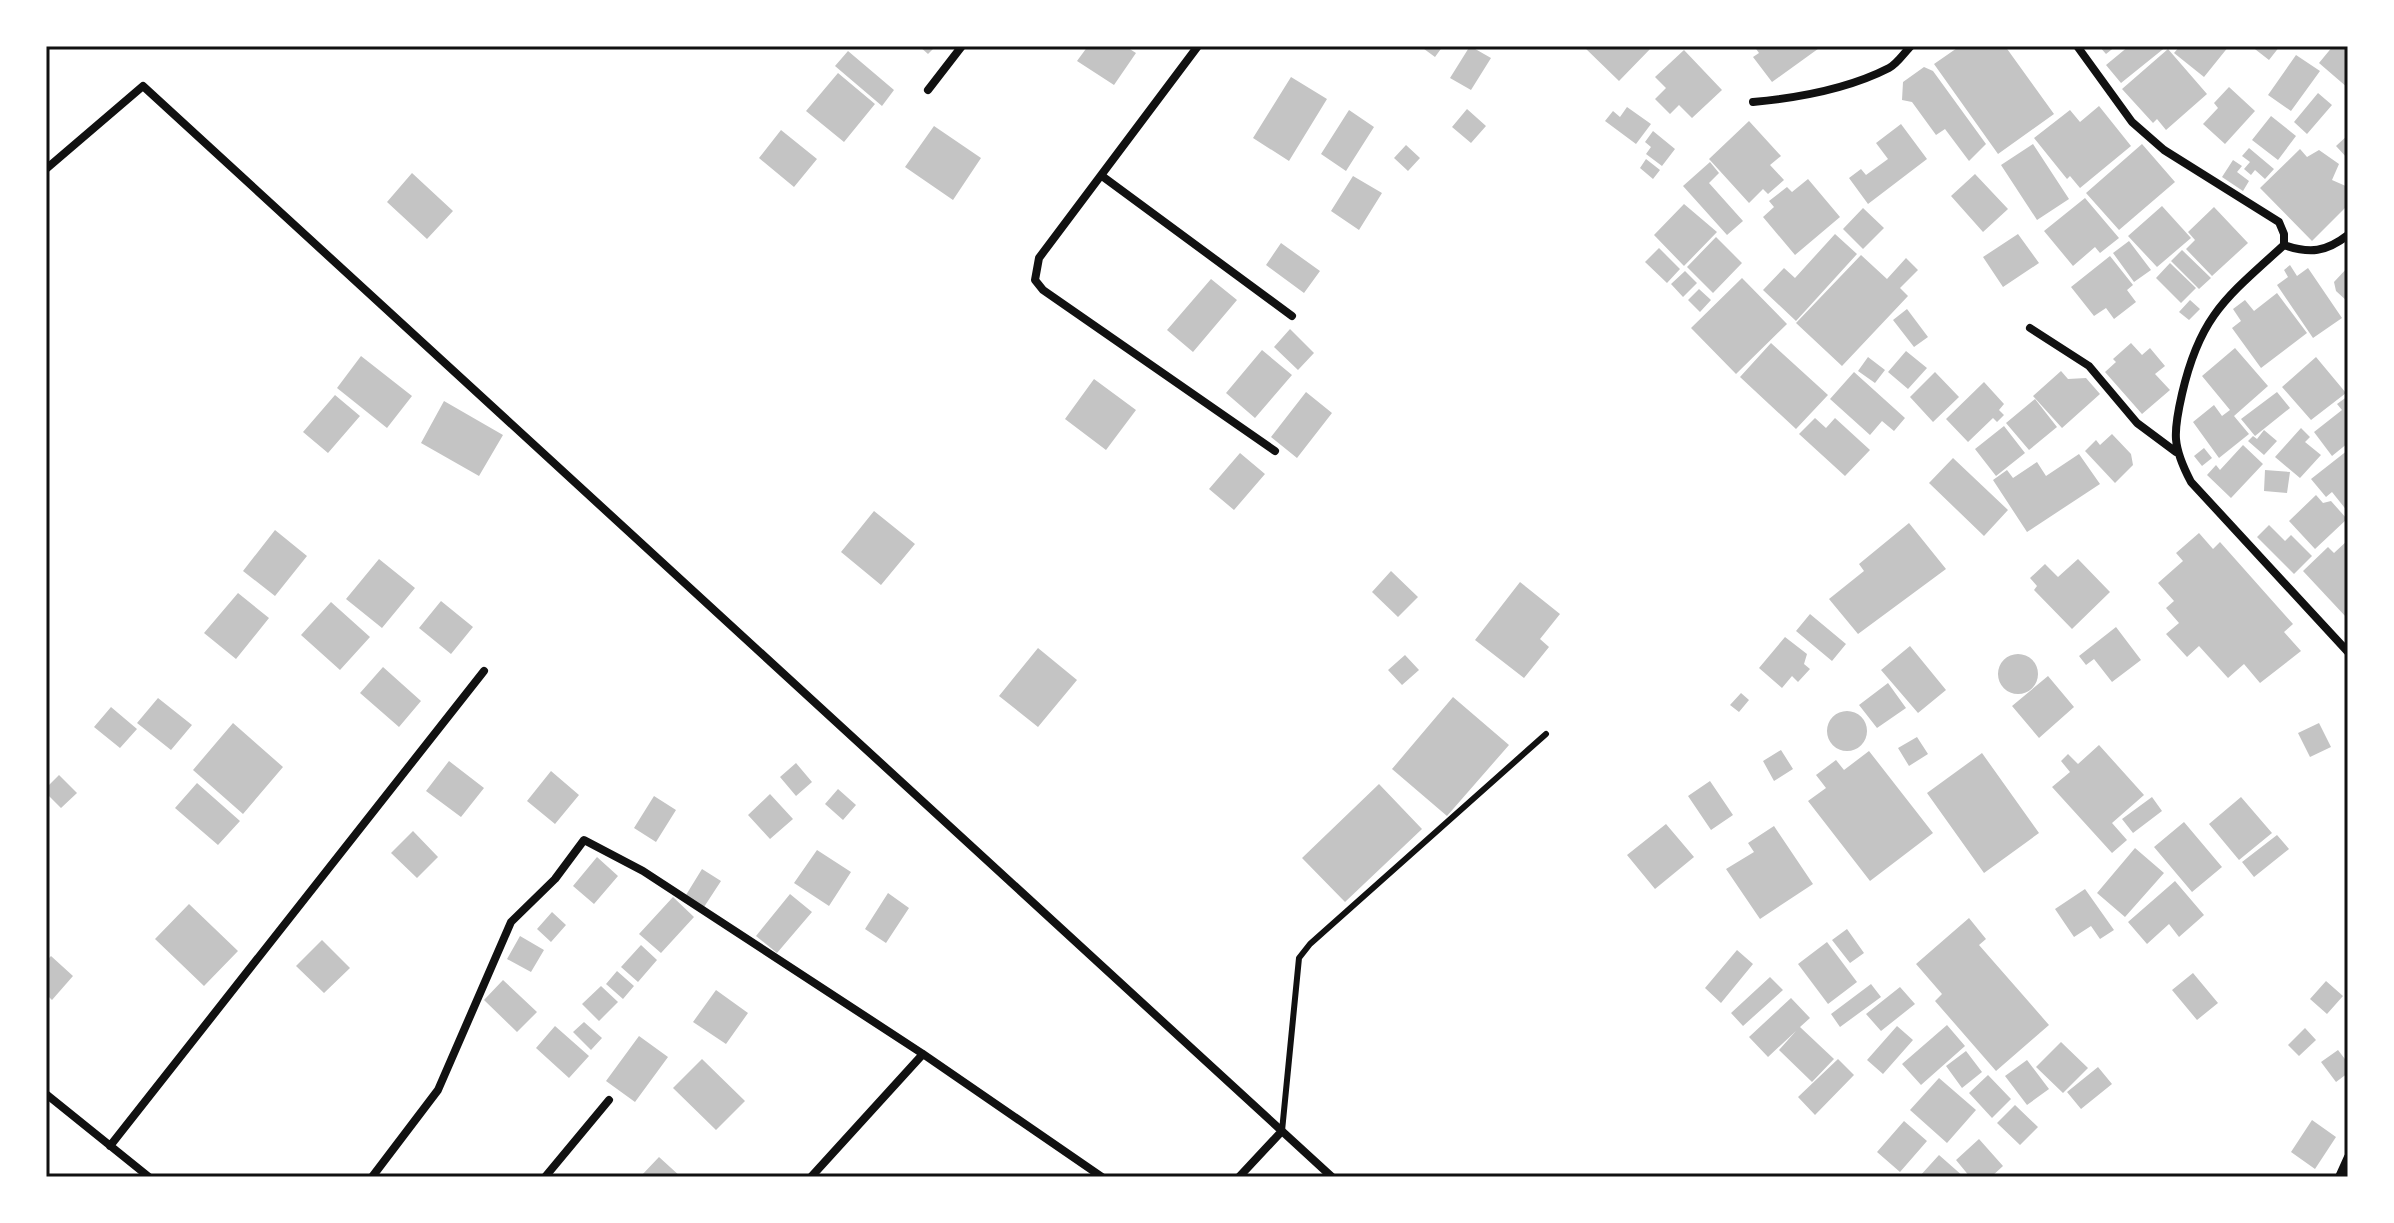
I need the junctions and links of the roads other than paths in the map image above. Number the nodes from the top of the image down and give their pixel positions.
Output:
1 (962, 46) edge
2 (1198, 46) edge
3 (1911, 46) edge
4 (2077, 46) edge
5 (928, 90) dead end
6 (1753, 102) dead end
7 (46, 169) edge
8 (1102, 176) junction
9 (2348, 235) edge
10 (2284, 245) junction
11 (1292, 316) dead end
12 (2030, 328) dead end
13 (1275, 451) dead end
14 (2176, 452) junction
15 (2348, 652) edge
16 (484, 671) dead end
17 (1546, 734) dead end
18 (923, 1054) junction
19 (46, 1094) edge
20 (609, 1100) dead end
21 (1282, 1131) junction
22 (110, 1146) junction
23 (2348, 1157) edge
24 (149, 1177) edge
25 (372, 1177) edge
26 (545, 1177) edge
27 (811, 1177) edge
28 (1102, 1177) edge
29 (1239, 1177) edge
30 (1332, 1177) edge
31 (2339, 1177) edge

1 - 5 street
2 - 8 street
3 - 6 street
4 - 10 street
7 - 21 street
8 - 11 street
8 - 13 street
9 - 10 street
10 - 14 street
12 - 14 street
14 - 15 street
16 - 22 street
17 - 21 lane
18 - 25 street
18 - 27 street
18 - 28 street
19 - 22 street
20 - 26 street
21 - 29 street
21 - 30 street
22 - 24 street
23 - 31 street

